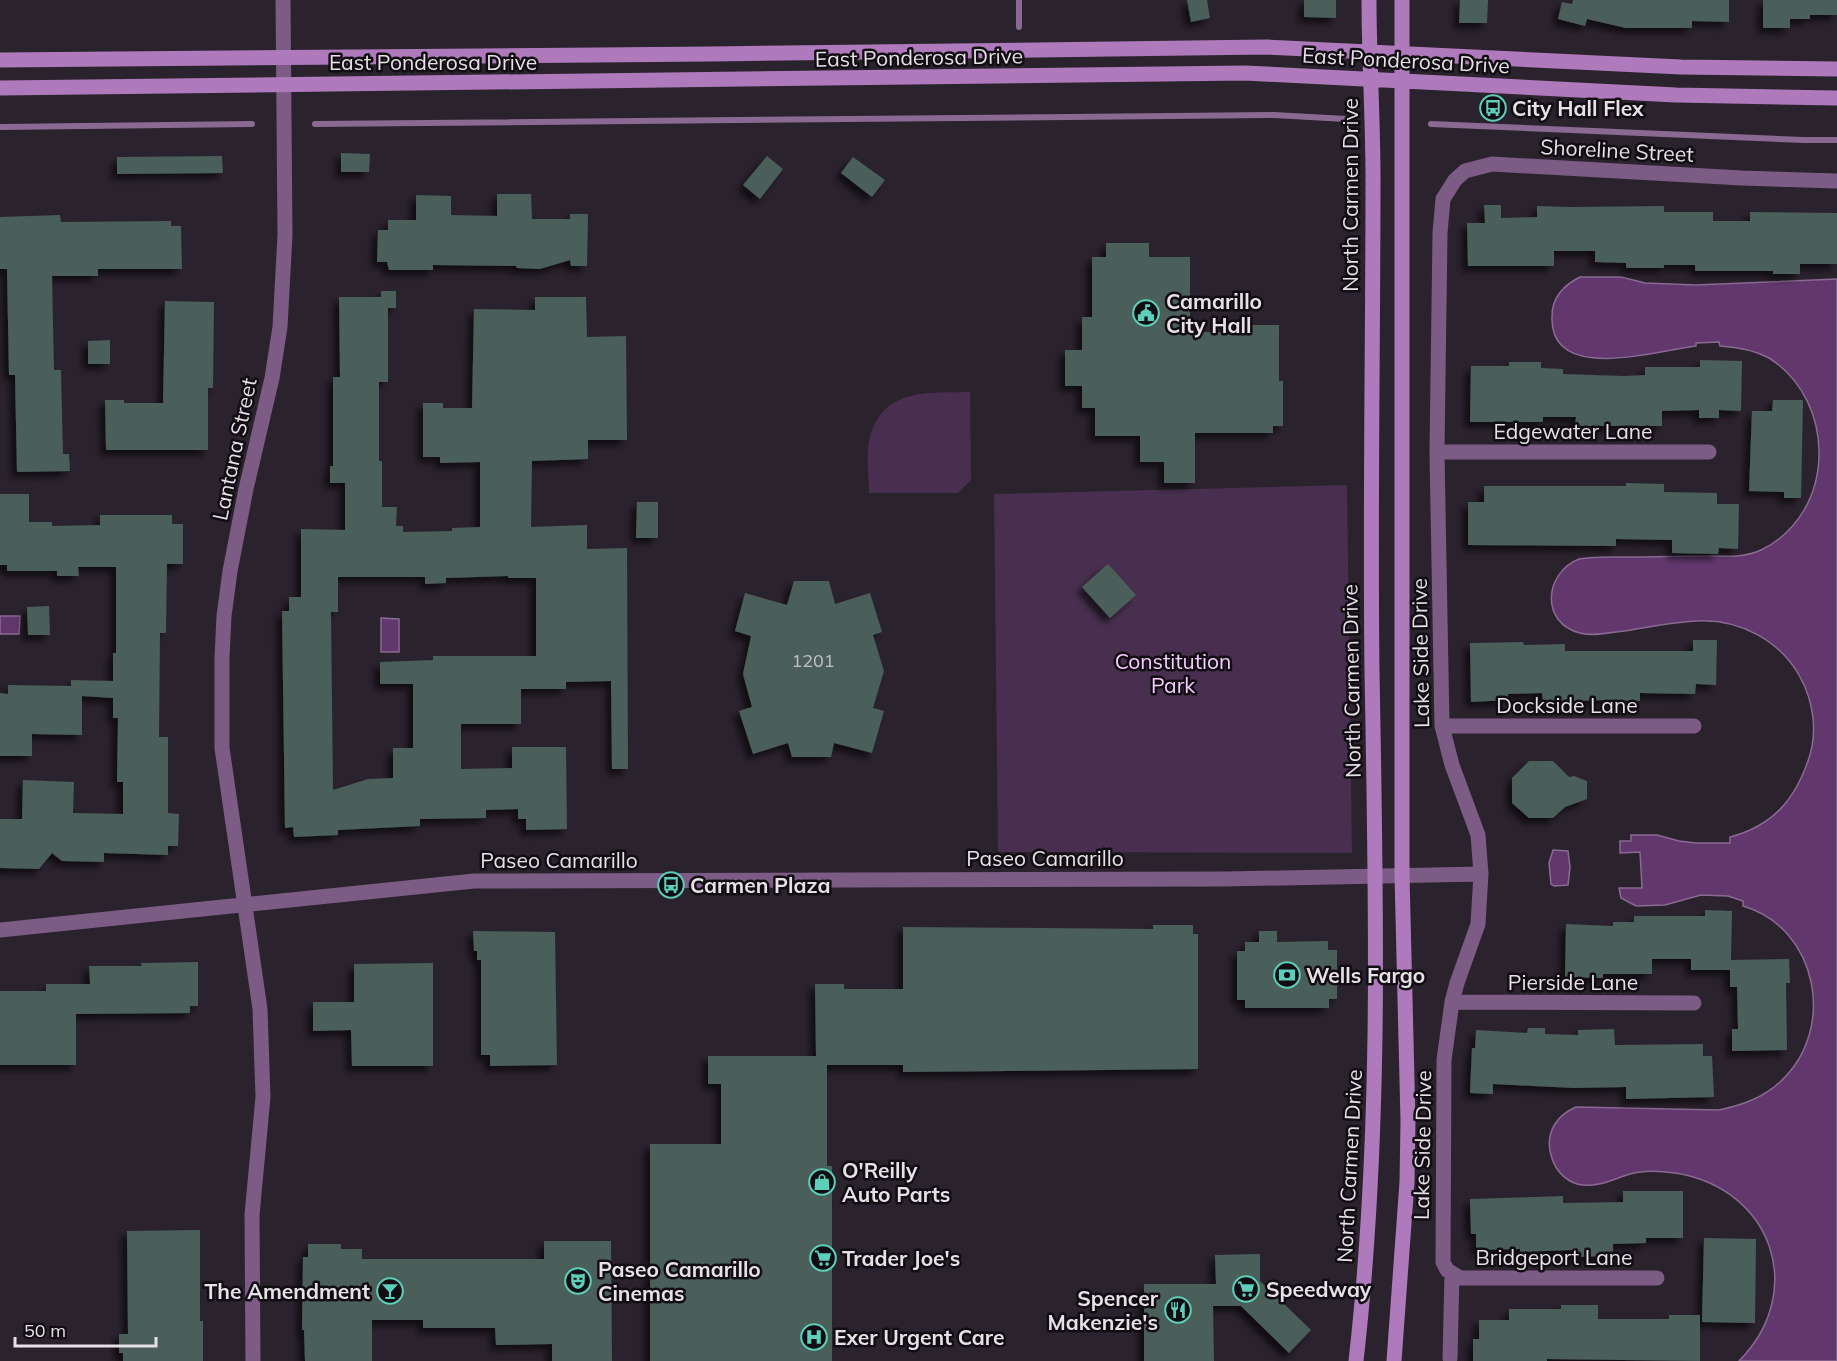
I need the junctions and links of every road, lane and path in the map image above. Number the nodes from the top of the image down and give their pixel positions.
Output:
1 (283, 0) edge
2 (1369, 0) edge
3 (1402, 0) edge
4 (1370, 51) junction
5 (1402, 52) junction
6 (284, 57) junction
7 (0, 60) edge
8 (1837, 69) edge
9 (1371, 79) junction
10 (1401, 81) junction
11 (284, 84) junction
12 (0, 87) edge
13 (1837, 98) edge
14 (1837, 180) edge
15 (1440, 233) joint
16 (1437, 452) junction
17 (1709, 452) dead end
18 (1442, 726) junction
19 (1694, 726) dead end
20 (1481, 874) junction
21 (1402, 875) junction
22 (1375, 876) junction
23 (244, 905) junction
24 (0, 930) edge
25 (1452, 1002) junction
26 (1694, 1003) dead end
27 (1452, 1274) junction
28 (1657, 1278) dead end
29 (1450, 1358) dead end
30 (253, 1361) edge
31 (1356, 1361) edge
32 (1394, 1361) edge

1 - 6 street, Lantana Street
2 - 4 main road, North Carmen Drive
3 - 5 main road
4 - 5 main road, East Ponderosa Drive
4 - 6 main road, East Ponderosa Drive
4 - 9 main road, North Carmen Drive
5 - 8 main road, East Ponderosa Drive
5 - 10 main road
6 - 7 main road, East Ponderosa Drive
6 - 11 street, Lantana Street
9 - 10 main road, East Ponderosa Drive
9 - 11 main road, East Ponderosa Drive
9 - 22 main road, North Carmen Drive
10 - 13 main road, East Ponderosa Drive
10 - 21 main road
11 - 12 main road, East Ponderosa Drive
11 - 23 street, Lantana Street
14 - 15 street, Shoreline Street
15 - 16 street, Lake Side Drive
16 - 17 street, Edgewater Lane
16 - 18 street, Lake Side Drive
18 - 19 street, Dockside Lane
18 - 20 street, Lake Side Drive
20 - 21 street, Paseo Camarillo
20 - 25 street, Lake Side Drive
21 - 22 street, Paseo Camarillo
21 - 32 main road
22 - 23 street, Paseo Camarillo
22 - 31 main road, North Carmen Drive
23 - 24 street, Paseo Camarillo
23 - 30 street, Lantana Street
25 - 26 street, Pierside Lane
25 - 27 street, Lake Side Drive
27 - 28 street, Bridgeport Lane
27 - 29 street

